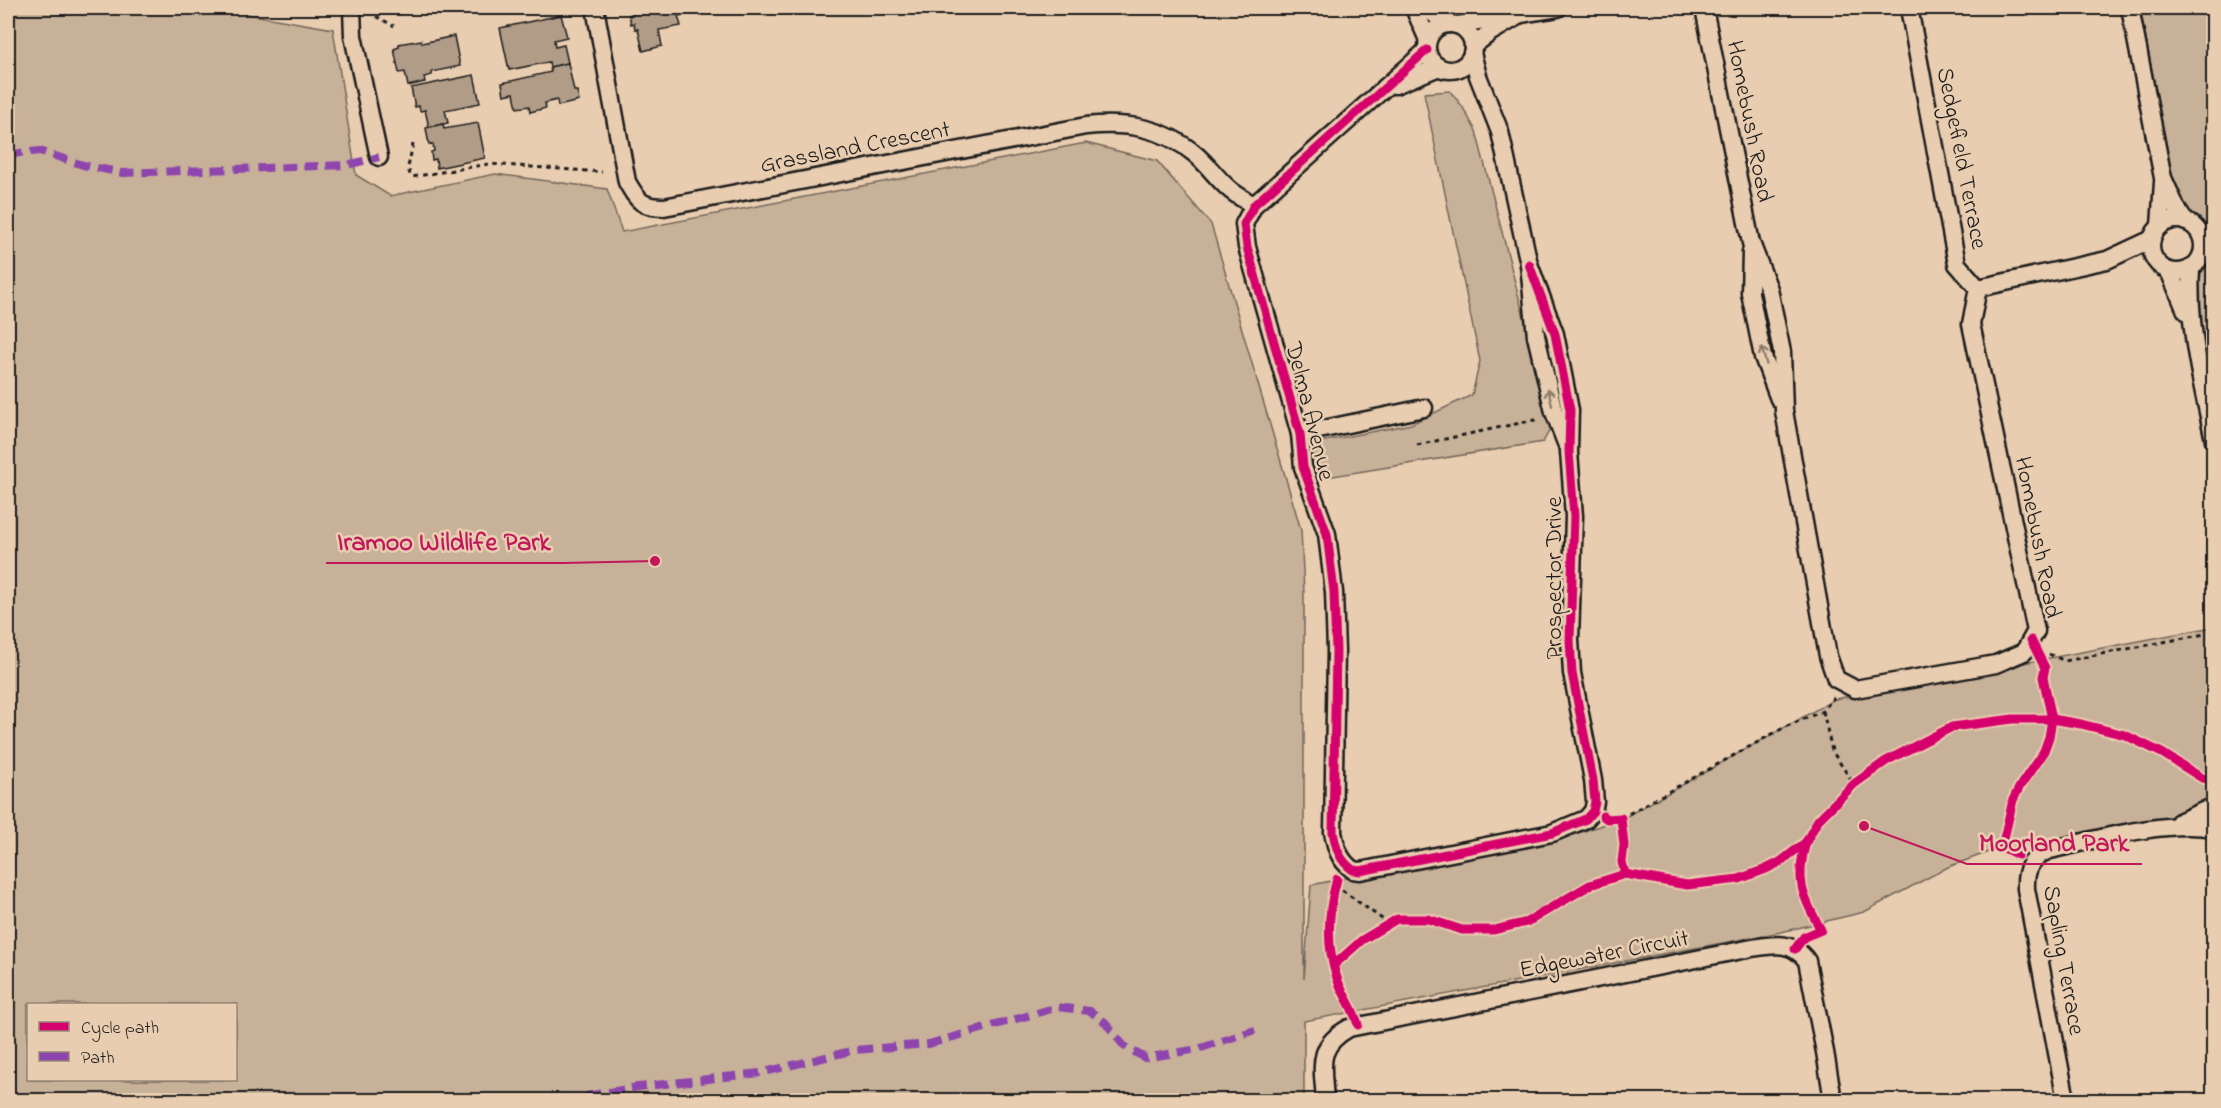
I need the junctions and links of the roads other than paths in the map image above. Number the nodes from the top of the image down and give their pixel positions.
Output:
1 (595, 8) edge
2 (1414, 8) edge
3 (1425, 8) edge
4 (1558, 8) edge
5 (1704, 8) edge
6 (1909, 8) edge
7 (2130, 8) edge
8 (356, 9) edge
9 (1521, 15) junction
10 (1453, 25) junction
11 (1428, 45) junction
12 (1472, 50) junction
13 (1445, 69) junction
14 (1386, 88) junction
15 (1491, 107) junction
16 (379, 157) dead end
17 (2163, 178) junction
18 (1254, 205) junction
19 (2186, 222) junction
20 (2156, 233) junction
21 (2108, 260) junction
22 (2162, 266) junction
23 (2191, 268) junction
24 (1978, 288) junction
25 (2191, 323) junction
26 (2209, 388) edge
27 (1424, 408) dead end
28 (1300, 434) junction
29 (2214, 440) edge
30 (2214, 806) edge
31 (2167, 827) junction
32 (2214, 828) edge
33 (1342, 860) joint
34 (1325, 1101) edge
35 (1833, 1101) edge
36 (2066, 1101) edge

1 - 18 street, Grassland Crescent
2 - 11 street
3 - 10 street
4 - 9 street
5 - 24 street, Homebush Road
6 - 24 street, Sedgefield Terrace
7 - 17 street
8 - 16 street
9 - 10 street
9 - 12 street
10 - 11 street
10 - 12 street
11 - 13 street
11 - 14 street, Delma Avenue
12 - 13 street
12 - 15 street, Prospector Drive
13 - 14 street, Delma Avenue
13 - 15 street, Prospector Drive
14 - 18 street, Delma Avenue
15 - 33 street, Prospector Drive
17 - 19 street
17 - 20 street
18 - 28 street, Delma Avenue
19 - 20 street
19 - 23 street
20 - 21 street
20 - 22 street
21 - 22 street
21 - 24 street
22 - 23 street
22 - 25 street
23 - 25 street
25 - 26 street
26 - 29 street
27 - 28 street
28 - 33 street, Delma Avenue
30 - 31 street, Sapling Terrace
31 - 32 street, Sapling Terrace
31 - 36 street, Sapling Terrace
34 - 35 street, Edgewater Circuit

